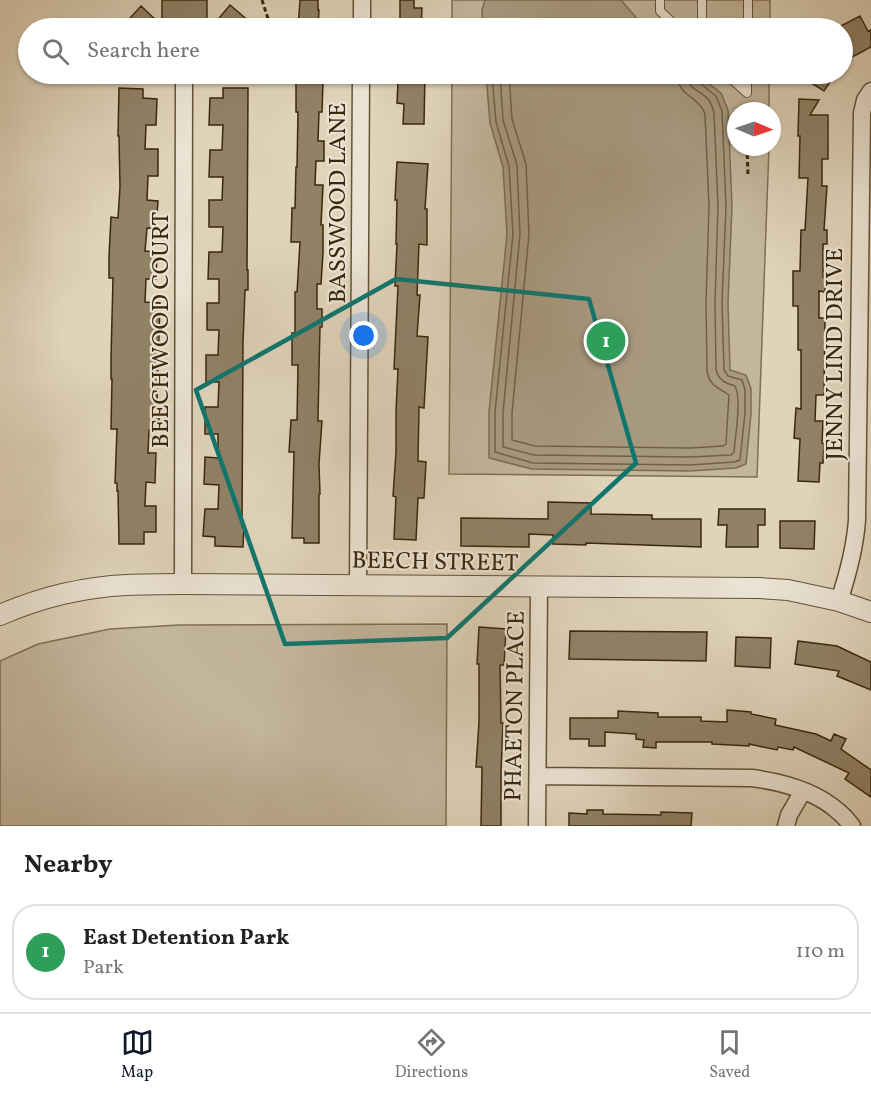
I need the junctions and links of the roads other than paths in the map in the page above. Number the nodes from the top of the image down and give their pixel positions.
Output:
1 (362, 0) edge
2 (660, 0) edge
3 (702, 0) edge
4 (748, 0) edge
5 (362, 18) edge
6 (667, 18) edge
7 (702, 18) edge
8 (748, 18) edge
9 (184, 84) edge
10 (362, 84) edge
11 (737, 84) edge
12 (747, 84) edge
13 (867, 98) edge
14 (183, 584) junction
15 (358, 585) junction
16 (539, 587) junction
17 (839, 601) junction
18 (871, 612) edge
19 (0, 615) edge
20 (538, 776) junction
21 (803, 791) junction
22 (537, 826) edge
23 (786, 826) edge
24 (852, 826) edge

1 - 5 street
2 - 6 lane
3 - 7 lane
4 - 8 lane
9 - 14 street, BEECHWOOD COURT
10 - 15 street, BASSWOOD LANE
11 - 12 lane
13 - 17 street, JENNY LIND DRIVE
14 - 15 street, BEECH STREET
14 - 19 street, BEECH STREET
15 - 16 street, BEECH STREET
16 - 17 street, BEECH STREET
16 - 20 street, PHAETON PLACE
17 - 18 street, BEECH STREET
20 - 21 street
20 - 22 street, PHAETON PLACE
21 - 23 street
21 - 24 street

